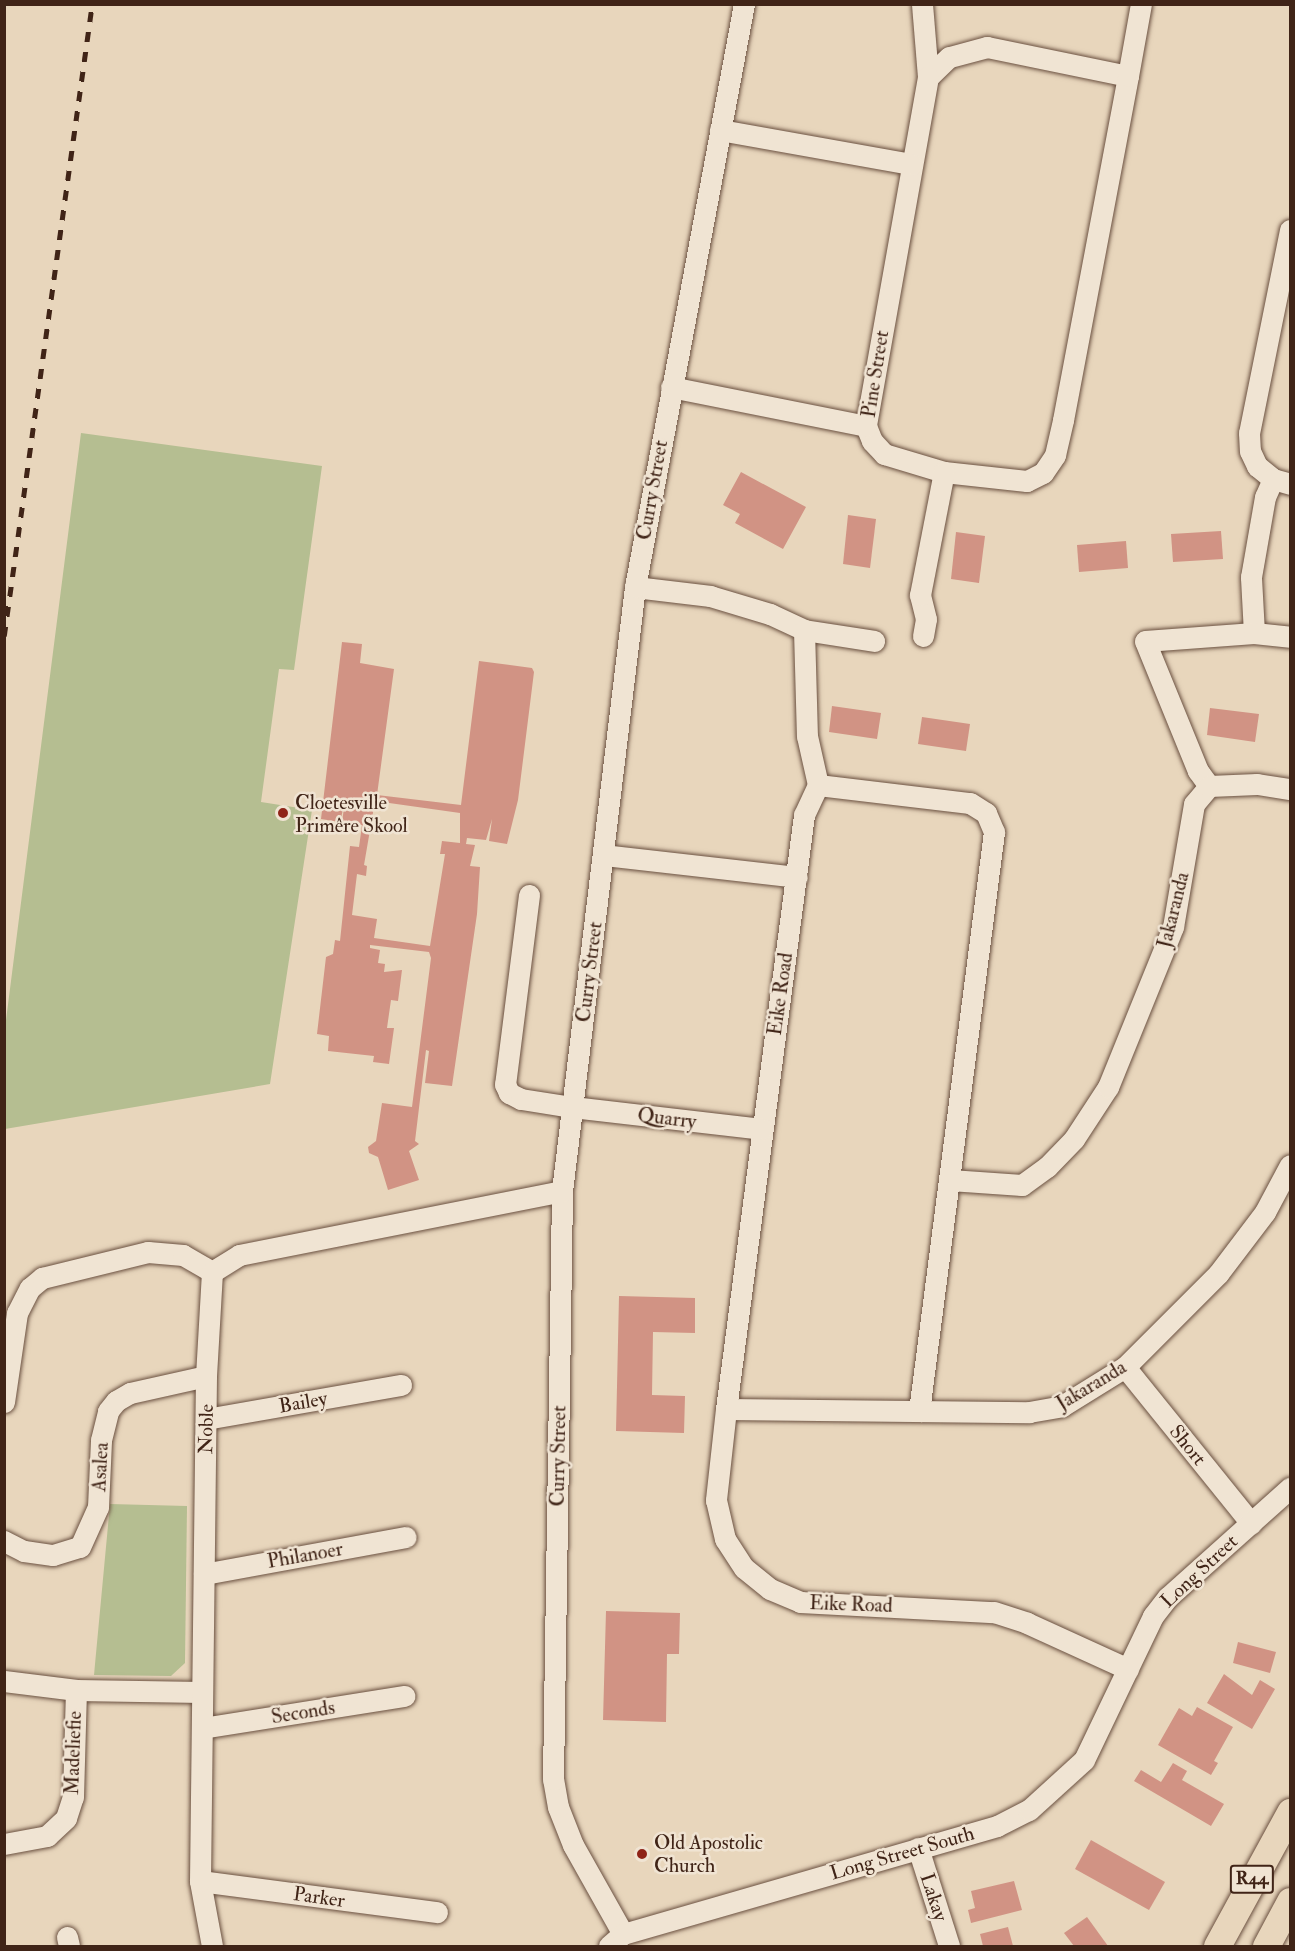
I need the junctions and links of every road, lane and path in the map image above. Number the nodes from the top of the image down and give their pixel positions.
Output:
1 (744, 4) edge
2 (922, 4) edge
3 (1141, 4) edge
4 (1128, 76) junction
5 (928, 77) junction
6 (720, 130) junction
7 (911, 164) junction
8 (1290, 230) edge
9 (671, 387) junction
10 (866, 426) junction
11 (944, 472) junction
12 (1282, 481) edge
13 (635, 587) junction
14 (804, 630) junction
15 (1254, 633) junction
16 (923, 636) dead end
17 (1290, 637) edge
18 (874, 641) dead end
19 (818, 785) junction
20 (1209, 786) junction
21 (1290, 789) edge
22 (604, 855) junction
23 (797, 877) junction
24 (529, 895) dead end
25 (572, 1107) junction
26 (762, 1128) junction
27 (1290, 1165) edge
28 (950, 1180) junction
29 (562, 1191) junction
30 (212, 1272) junction
31 (1125, 1367) junction
32 (206, 1376) junction
33 (401, 1385) dead end
34 (4, 1402) edge
35 (726, 1409) junction
36 (919, 1411) junction
37 (206, 1419) junction
38 (1290, 1488) edge
39 (1251, 1523) junction
40 (406, 1537) dead end
41 (4, 1541) edge
42 (204, 1574) junction
43 (1128, 1669) junction
44 (4, 1681) edge
45 (76, 1690) junction
46 (202, 1692) junction
47 (404, 1696) dead end
48 (202, 1728) junction
49 (1290, 1812) edge
50 (4, 1844) edge
51 (918, 1848) junction
52 (200, 1881) junction
53 (1290, 1901) edge
54 (438, 1912) dead end
55 (616, 1940) edge
56 (212, 1947) edge
57 (949, 1947) edge
58 (1217, 1947) edge
59 (1266, 1947) edge

1 - 6 street, Curry Street
2 - 5 street, Pine Street
3 - 4 street, Pine Street
4 - 5 street
4 - 11 street, Pine Street
5 - 7 street, Pine Street
6 - 7 street
6 - 9 street, Curry Street
7 - 10 street, Pine Street
8 - 12 street
9 - 10 street
9 - 13 street, Curry Street
10 - 11 street, Pine Street
11 - 16 street
12 - 15 street
13 - 14 street
13 - 22 street, Curry Street
14 - 18 street
14 - 19 street
15 - 17 street
15 - 20 street
19 - 23 street, Eike Road
19 - 28 street
20 - 21 street
20 - 28 street, Jakaranda
22 - 23 street
22 - 25 street, Curry Street
23 - 26 street, Eike Road
24 - 25 street, Quarry
25 - 26 street, Quarry
25 - 29 street, Curry Street
26 - 35 street, Eike Road
27 - 31 street, Jakaranda
28 - 36 street
29 - 30 street
29 - 55 street, Curry Street
30 - 32 street, Noble
30 - 34 street
31 - 36 street, Jakaranda
31 - 39 street, Short
32 - 37 street, Noble
32 - 41 street, Asalea
33 - 37 street, Bailey
35 - 36 street, Jakaranda
35 - 43 street, Eike Road
37 - 42 street, Noble
38 - 39 street, Long Street
39 - 43 street, Long Street
40 - 42 street, Philanoer
42 - 46 street, Noble
43 - 51 street, Long Street South
44 - 45 street, Madeliefie
45 - 46 street, Madeliefie
45 - 50 street, Madeliefie
46 - 48 street, Noble
47 - 48 street, Seconds
48 - 52 street, Noble
49 - 58 main road, R44
51 - 55 street, Long Street South
51 - 57 street, Lakay
52 - 54 street, Parker
52 - 56 street, Noble
53 - 59 main road, R44

